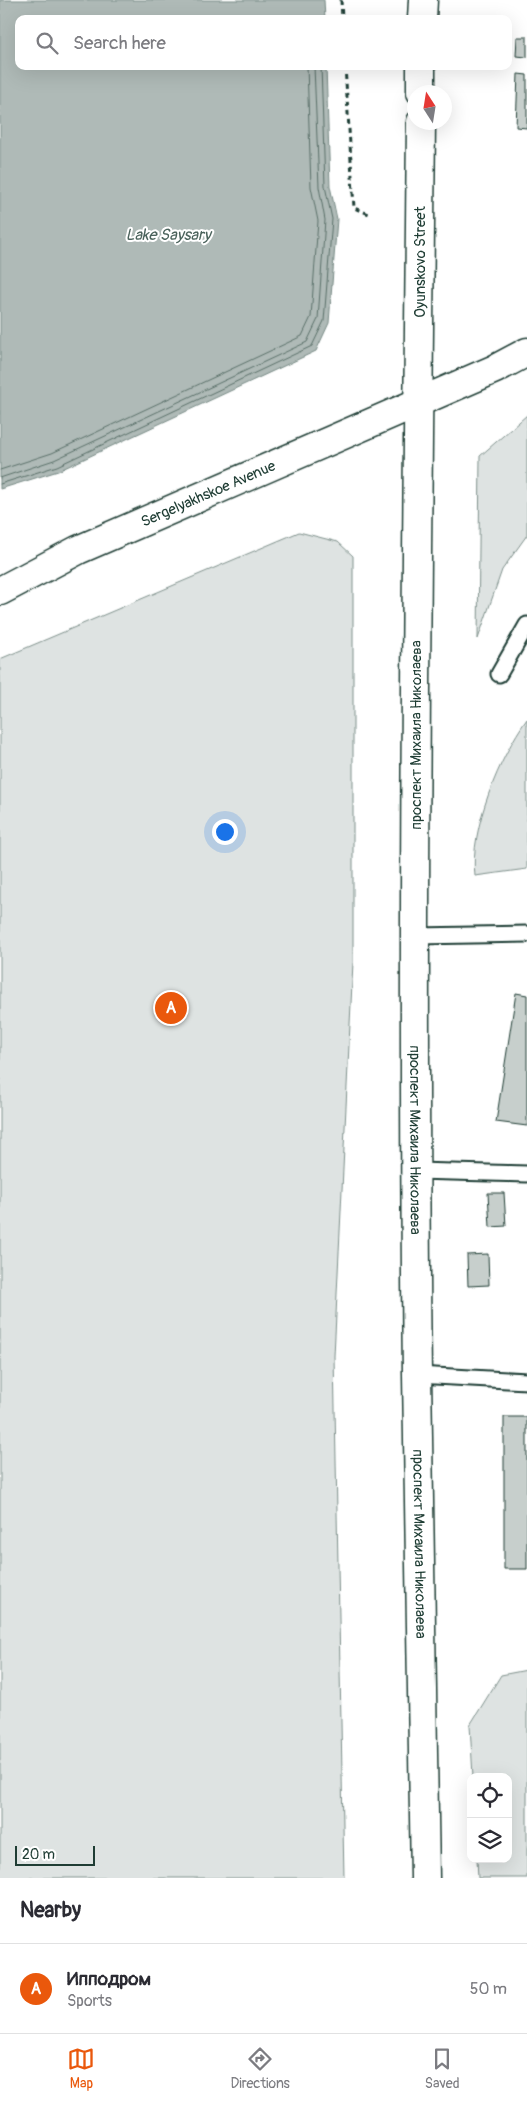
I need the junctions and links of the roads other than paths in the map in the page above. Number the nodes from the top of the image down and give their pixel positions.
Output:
1 (422, 0) edge
2 (422, 15) edge
3 (421, 70) edge
4 (421, 85) edge
5 (421, 130) edge
6 (527, 352) edge
7 (418, 402) junction
8 (0, 590) edge
9 (527, 626) edge
10 (499, 674) dead end
11 (527, 934) edge
12 (416, 936) junction
13 (416, 1171) junction
14 (527, 1174) edge
15 (417, 1376) junction
16 (527, 1381) edge
17 (426, 1878) edge

1 - 2 main road
3 - 4 main road
5 - 7 main road, Oyunskovo Street
6 - 7 main road, Sergelyakhskoe Avenue
7 - 8 main road, Sergelyakhskoe Avenue
7 - 12 main road, проспект Михаила Николаева
9 - 10 lane
11 - 12 lane
12 - 13 main road, проспект Михаила Николаева
13 - 14 lane
13 - 15 main road, проспект Михаила Николаева
15 - 16 lane
15 - 17 main road, проспект Михаила Николаева

